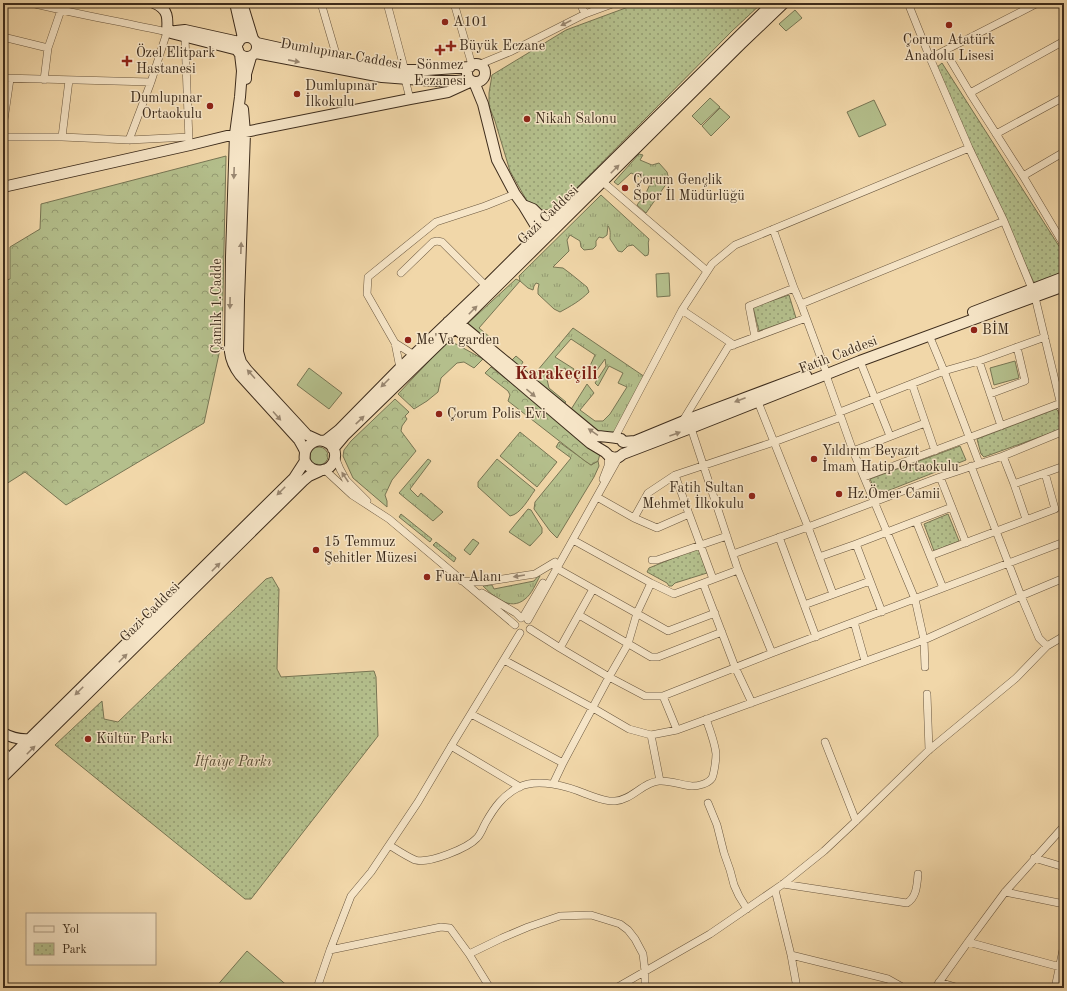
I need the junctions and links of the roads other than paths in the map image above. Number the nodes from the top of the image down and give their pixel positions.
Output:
1 (31, 3) edge
2 (154, 3) edge
3 (235, 3) edge
4 (242, 3) edge
5 (321, 3) edge
6 (387, 3) edge
7 (454, 3) edge
8 (580, 3) edge
9 (615, 3) edge
10 (774, 3) edge
11 (784, 3) edge
12 (908, 3) edge
13 (1038, 3) edge
14 (61, 10) junction
15 (584, 14) junction
16 (167, 32) junction
17 (3, 37) edge
18 (185, 38) junction
19 (1064, 41) edge
20 (247, 47) junction
21 (48, 48) junction
22 (944, 51) junction
23 (930, 58) junction
24 (338, 61) junction
25 (473, 66) junction
26 (405, 75) junction
27 (6, 79) edge
28 (44, 80) junction
29 (69, 80) junction
30 (474, 81) junction
31 (151, 82) junction
32 (970, 93) junction
33 (1064, 97) edge
34 (410, 99) junction
35 (3, 127) edge
36 (240, 133) junction
37 (996, 134) junction
38 (3, 137) edge
39 (62, 137) junction
40 (129, 140) junction
41 (189, 141) junction
42 (968, 148) junction
43 (1064, 152) edge
44 (1023, 176) junction
45 (603, 182) junction
46 (3, 187) edge
47 (515, 194) junction
48 (523, 205) junction
49 (533, 210) junction
50 (557, 216) junction
51 (1004, 221) junction
52 (551, 227) junction
53 (773, 229) junction
54 (1061, 233) edge
55 (542, 236) junction
56 (1064, 245) edge
57 (707, 271) junction
58 (401, 273) dead end
59 (1064, 277) edge
60 (486, 286) junction
61 (1064, 286) edge
62 (794, 288) junction
63 (1034, 293) junction
64 (801, 304) junction
65 (682, 310) junction
66 (806, 318) junction
67 (454, 323) junction
68 (929, 336) junction
69 (755, 337) junction
70 (1045, 337) junction
71 (395, 343) junction
72 (734, 345) junction
73 (1018, 347) junction
74 (414, 355) junction
75 (979, 360) junction
76 (860, 361) junction
77 (400, 368) junction
78 (944, 371) junction
79 (825, 372) junction
80 (912, 384) junction
81 (1061, 391) edge
82 (990, 394) junction
83 (875, 398) junction
84 (758, 402) junction
85 (1061, 403) junction
86 (841, 415) junction
87 (1064, 418) edge
88 (682, 422) junction
89 (925, 423) junction
90 (1001, 426) junction
91 (691, 428) junction
92 (1064, 431) edge
93 (890, 436) junction
94 (969, 438) junction
95 (616, 439) junction
96 (321, 441) junction
97 (774, 442) junction
98 (853, 451) junction
99 (935, 451) junction
100 (334, 452) junction
101 (614, 455) junction
102 (305, 456) junction
103 (1002, 456) junction
104 (979, 463) junction
105 (704, 465) junction
106 (971, 466) junction
107 (1064, 466) edge
108 (323, 470) junction
109 (1045, 473) junction
110 (675, 476) junction
111 (864, 477) junction
112 (940, 477) junction
113 (1014, 484) junction
114 (597, 497) junction
115 (875, 502) junction
116 (952, 507) junction
117 (380, 514) junction
118 (689, 514) junction
119 (634, 518) junction
120 (1026, 519) junction
121 (916, 521) junction
122 (808, 527) junction
123 (887, 532) junction
124 (996, 532) junction
125 (727, 536) junction
126 (779, 537) junction
127 (573, 540) junction
128 (1064, 542) edge
129 (966, 543) junction
130 (856, 544) junction
131 (701, 545) junction
132 (733, 554) junction
133 (930, 556) junction
134 (819, 557) junction
135 (652, 560) dead end
136 (1008, 564) junction
137 (556, 565) junction
138 (738, 570) junction
139 (1064, 578) edge
140 (713, 579) junction
141 (462, 581) junction
142 (870, 581) junction
143 (651, 583) junction
144 (703, 583) junction
145 (943, 588) junction
146 (593, 589) junction
147 (833, 594) junction
148 (1021, 596) junction
149 (915, 599) junction
150 (804, 605) junction
151 (882, 612) junction
152 (636, 613) junction
153 (715, 613) junction
154 (578, 615) junction
155 (524, 618) junction
156 (854, 622) junction
157 (515, 625) junction
158 (530, 629) junction
159 (722, 632) junction
160 (520, 633) junction
161 (1064, 636) edge
162 (816, 637) junction
163 (924, 640) junction
164 (628, 644) junction
165 (1047, 646) junction
166 (560, 648) junction
167 (772, 653) junction
168 (504, 660) junction
169 (865, 661) junction
170 (735, 667) junction
171 (925, 667) dead end
172 (609, 677) junction
173 (927, 694) dead end
174 (663, 696) junction
175 (752, 703) junction
176 (593, 708) junction
177 (471, 714) junction
178 (706, 719) junction
179 (677, 730) junction
180 (3, 734) edge
181 (651, 735) junction
182 (30, 739) junction
183 (825, 742) dead end
184 (451, 746) junction
185 (3, 748) edge
186 (929, 750) junction
187 (563, 763) junction
188 (6, 769) edge
189 (660, 781) junction
190 (553, 784) junction
191 (520, 787) junction
192 (708, 803) dead end
193 (856, 821) junction
194 (1064, 826) edge
195 (389, 845) junction
196 (1034, 858) junction
197 (1064, 867) edge
198 (918, 874) dead end
199 (783, 884) junction
200 (774, 890) junction
201 (1005, 892) junction
202 (1064, 904) edge
203 (747, 908) junction
204 (968, 942) junction
205 (1064, 945) edge
206 (330, 950) junction
207 (469, 954) junction
208 (791, 955) junction
209 (1061, 967) edge
210 (645, 971) junction
211 (937, 985) edge
212 (317, 988) edge
213 (490, 988) edge
214 (616, 988) edge
215 (645, 988) edge
216 (797, 988) edge
217 (904, 988) edge
218 (959, 988) edge
219 (1055, 988) edge

1 - 14 street
2 - 16 street
3 - 20 street
4 - 20 street
5 - 24 street
6 - 26 street
7 - 25 street
8 - 15 street
9 - 15 street
10 - 50 street, Gazi Caddesi
45 -> 11 street, Gazi Caddesi
12 - 23 street
13 - 22 street
14 - 16 street
14 - 21 street
15 -> 25 street
16 - 18 street
16 - 20 street
16 - 31 street
17 - 21 street
18 - 20 street
18 - 41 street
19 - 32 street
20 - 24 street, Dumlupınar Caddesi
20 -> 26 street, Dumlupınar Caddesi
20 - 36 street
21 - 28 street
22 - 23 street
22 - 32 street
23 - 42 street
24 - 26 street, Dumlupınar Caddesi
25 - 26 street, Dumlupınar Caddesi
25 - 30 street
25 - 30 street
26 - 30 street, Dumlupınar Caddesi
26 - 34 street
27 - 28 street
27 - 35 street
28 - 29 street
29 - 31 street
29 - 39 street
30 - 34 street
30 - 47 street
31 - 40 street
32 - 37 street
33 - 37 street
34 - 36 street
36 - 41 street
96 -> 36 street
36 -> 102 street, Çamlık 1.Cadde
37 - 44 street
38 - 39 street
39 - 40 street
40 - 41 street
41 - 46 street
42 - 51 street
42 - 53 street
43 - 44 street
44 - 54 street
45 - 52 street, Gazi Caddesi
45 - 57 street
47 - 48 street
47 - 71 street
48 - 49 street
48 - 55 street
49 - 50 street
49 - 52 street
50 - 52 street, Gazi Caddesi
51 - 63 street
51 - 64 street
52 - 55 street, Gazi Caddesi
53 - 57 street
53 - 62 street
54 - 56 street
55 - 60 street, Gazi Caddesi
67 -> 55 street, Gazi Caddesi
57 - 65 street
58 - 60 street
59 - 63 street, Fatih Caddesi
60 - 67 street, Gazi Caddesi
61 - 63 street, Fatih Caddesi
62 - 64 street
62 - 69 street
63 - 68 street, Fatih Caddesi
63 - 70 street
63 - 79 street, Fatih Caddesi
64 - 66 street
65 - 72 street
65 - 95 street
66 - 69 street
66 - 79 street
67 - 74 street, Gazi Caddesi
95 -> 67 street, Fatih Caddesi
100 -> 67 street, Gazi Caddesi
67 -> 101 street
68 - 76 street, Fatih Caddesi
68 - 78 street
69 - 72 street
70 - 73 street
70 - 81 street
71 - 74 street
71 - 77 street
72 - 88 street
73 - 75 street
73 - 82 street
74 - 77 street, Gazi Caddesi
75 - 78 street
75 - 82 street
76 - 79 street, Fatih Caddesi
76 - 83 street
77 -> 96 street, Gazi Caddesi
78 - 80 street
78 - 94 street
79 - 84 street, Fatih Caddesi
79 - 86 street
79 -> 88 street, Fatih Caddesi
80 - 83 street
80 - 89 street
81 - 85 street
82 - 90 street
83 - 86 street
83 - 93 street
84 - 91 street, Fatih Caddesi
84 - 97 street
85 - 87 street
85 - 90 street
86 - 97 street
86 - 98 street
88 - 95 street, Fatih Caddesi
89 - 93 street
89 - 99 street
90 - 94 street
101 -> 91 street, Fatih Caddesi
91 - 105 street
92 - 103 street
93 - 98 street
94 - 99 street
94 - 104 street
95 - 101 street
95 - 101 street
96 - 100 street
96 - 102 street
97 - 105 street
97 - 122 street
98 - 111 street
99 - 111 street
100 - 108 street
117 -> 100 street
101 - 114 street
101 - 137 street
102 - 108 street
102 -> 182 street, Gazi Caddesi
103 - 104 street
103 - 113 street
104 - 106 street
105 - 110 street
105 - 125 street
106 - 112 street
106 - 124 street
107 - 109 street
108 - 117 street
188 -> 108 street, Gazi Caddesi
109 - 113 street
109 - 120 street
110 - 118 street
110 - 119 street
111 - 115 street
112 - 115 street
112 - 116 street
113 - 120 street
114 - 119 street
114 - 127 street
115 - 122 street
115 - 123 street
116 - 121 street
116 - 129 street
117 - 141 street
118 - 119 street
118 - 131 street
120 - 124 street
121 - 123 street
121 - 133 street
122 - 126 street
122 - 134 street
123 - 130 street
123 - 149 street
124 - 129 street
124 - 136 street
125 - 131 street
125 - 132 street
126 - 132 street
126 - 150 street
127 - 137 street
127 - 143 street
128 - 136 street
129 - 133 street
130 - 134 street
130 - 142 street
131 - 135 street
131 - 140 street
132 - 138 street
133 - 145 street
134 - 147 street
136 - 145 street
136 - 148 street
137 -> 141 street
137 - 146 street
137 - 155 street
138 - 140 street
138 - 167 street
139 - 148 street
140 - 144 street
141 - 155 street
141 - 157 street
142 - 147 street
142 - 151 street
143 - 144 street
143 - 152 street
144 - 153 street
145 - 149 street
146 - 152 street
146 - 154 street
147 - 150 street
148 - 163 street
148 - 165 street
149 - 151 street
149 - 163 street
150 - 162 street
151 - 156 street
152 - 153 street
152 - 164 street
153 - 159 street
154 - 164 street
154 - 166 street
155 - 157 street
155 - 158 street
156 - 162 street
156 - 169 street
157 - 160 street
158 - 160 street
158 - 166 street
159 - 164 street
159 - 170 street
160 - 168 street
161 - 165 street
162 - 167 street
163 - 169 street
163 - 171 street
164 - 172 street
165 - 186 street
166 - 172 street
167 - 170 street
168 - 176 street
168 - 177 street
169 - 175 street
170 - 174 street
170 - 175 street
172 - 174 street
172 - 176 street
173 - 186 street
174 - 179 street
175 - 178 street
176 - 181 street
176 - 187 street
177 - 184 street
177 - 187 street
178 - 179 street
178 - 189 street
179 - 181 street
180 - 182 street
181 - 189 street
182 - 188 street, Gazi Caddesi
183 - 193 street
184 - 191 street
184 - 195 street
185 - 188 street
186 - 193 street
187 - 190 street
189 - 190 street
190 - 191 street
191 - 195 street
192 - 203 street
193 - 199 street
194 - 196 street
195 - 206 street
196 - 197 street
196 - 201 street
198 - 199 street
199 - 200 street
200 - 203 street
200 - 208 street
201 - 202 street
201 - 204 street
203 - 210 street
204 - 209 street
204 - 211 street
205 - 209 street
206 - 207 street
206 - 212 street
207 - 210 street
207 - 213 street
208 - 216 street
208 - 217 street
209 - 219 street
210 - 214 street
210 - 215 street
211 - 218 street

